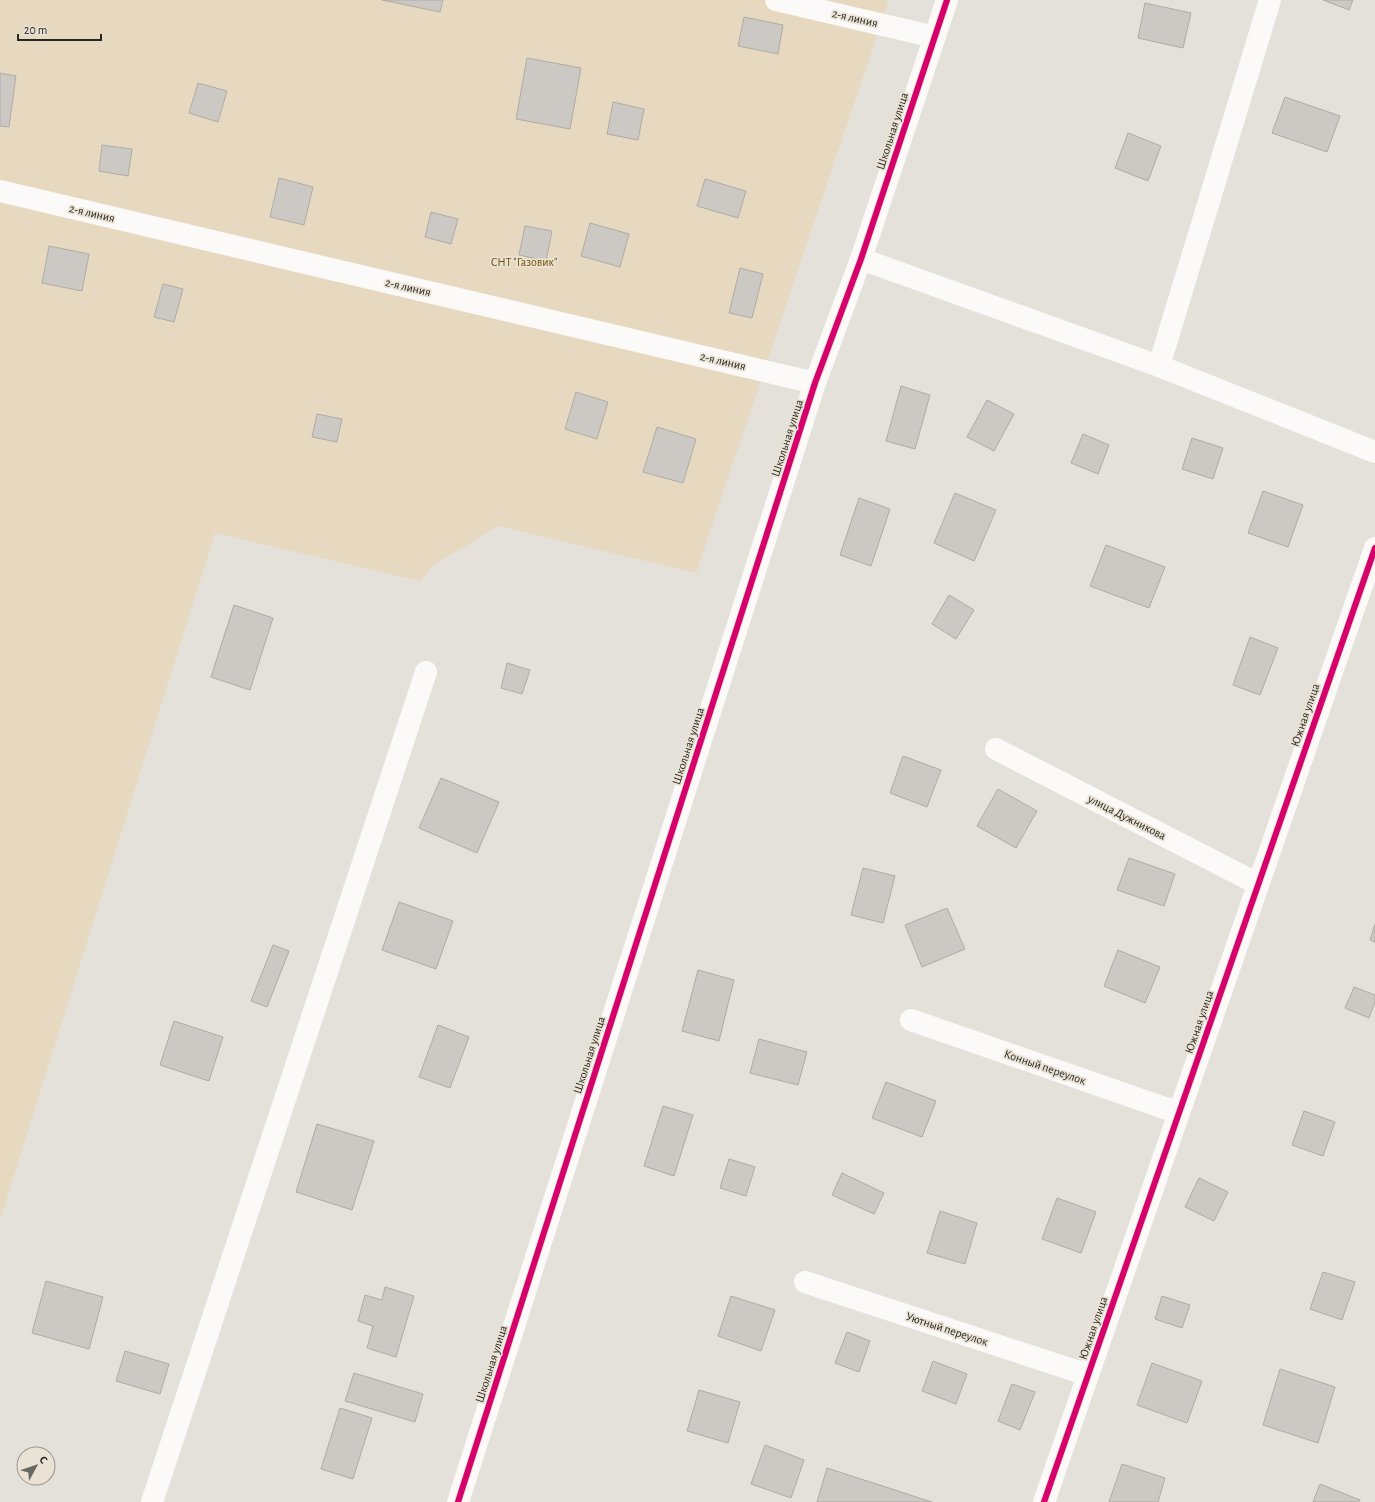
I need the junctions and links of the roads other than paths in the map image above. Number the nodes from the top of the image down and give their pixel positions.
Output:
1 (776, 0) edge
2 (947, 0) edge
3 (1270, 0) edge
4 (935, 37) junction
5 (0, 191) edge
6 (861, 259) junction
7 (1159, 366) junction
8 (816, 383) junction
9 (1375, 452) edge
10 (1375, 548) edge
11 (426, 672) dead end
12 (996, 749) dead end
13 (1258, 884) junction
14 (911, 1020) dead end
15 (1179, 1113) junction
16 (805, 1282) dead end
17 (1088, 1376) junction
18 (152, 1502) edge
19 (458, 1502) edge
20 (1044, 1502) edge

1 - 4 street, 2-я линия
2 - 4 street, Школьная улица
3 - 7 street
4 - 6 street, Школьная улица
5 - 8 street, 2-я линия
6 - 7 street
6 - 8 street, Школьная улица
7 - 9 street
8 - 19 street, Школьная улица
10 - 13 street, Южная улица
11 - 18 street
12 - 13 street, улица Дужникова
13 - 15 street, Южная улица
14 - 15 street, Конный переулок
15 - 17 street, Южная улица
16 - 17 street, Уютный переулок
17 - 20 street, Южная улица

